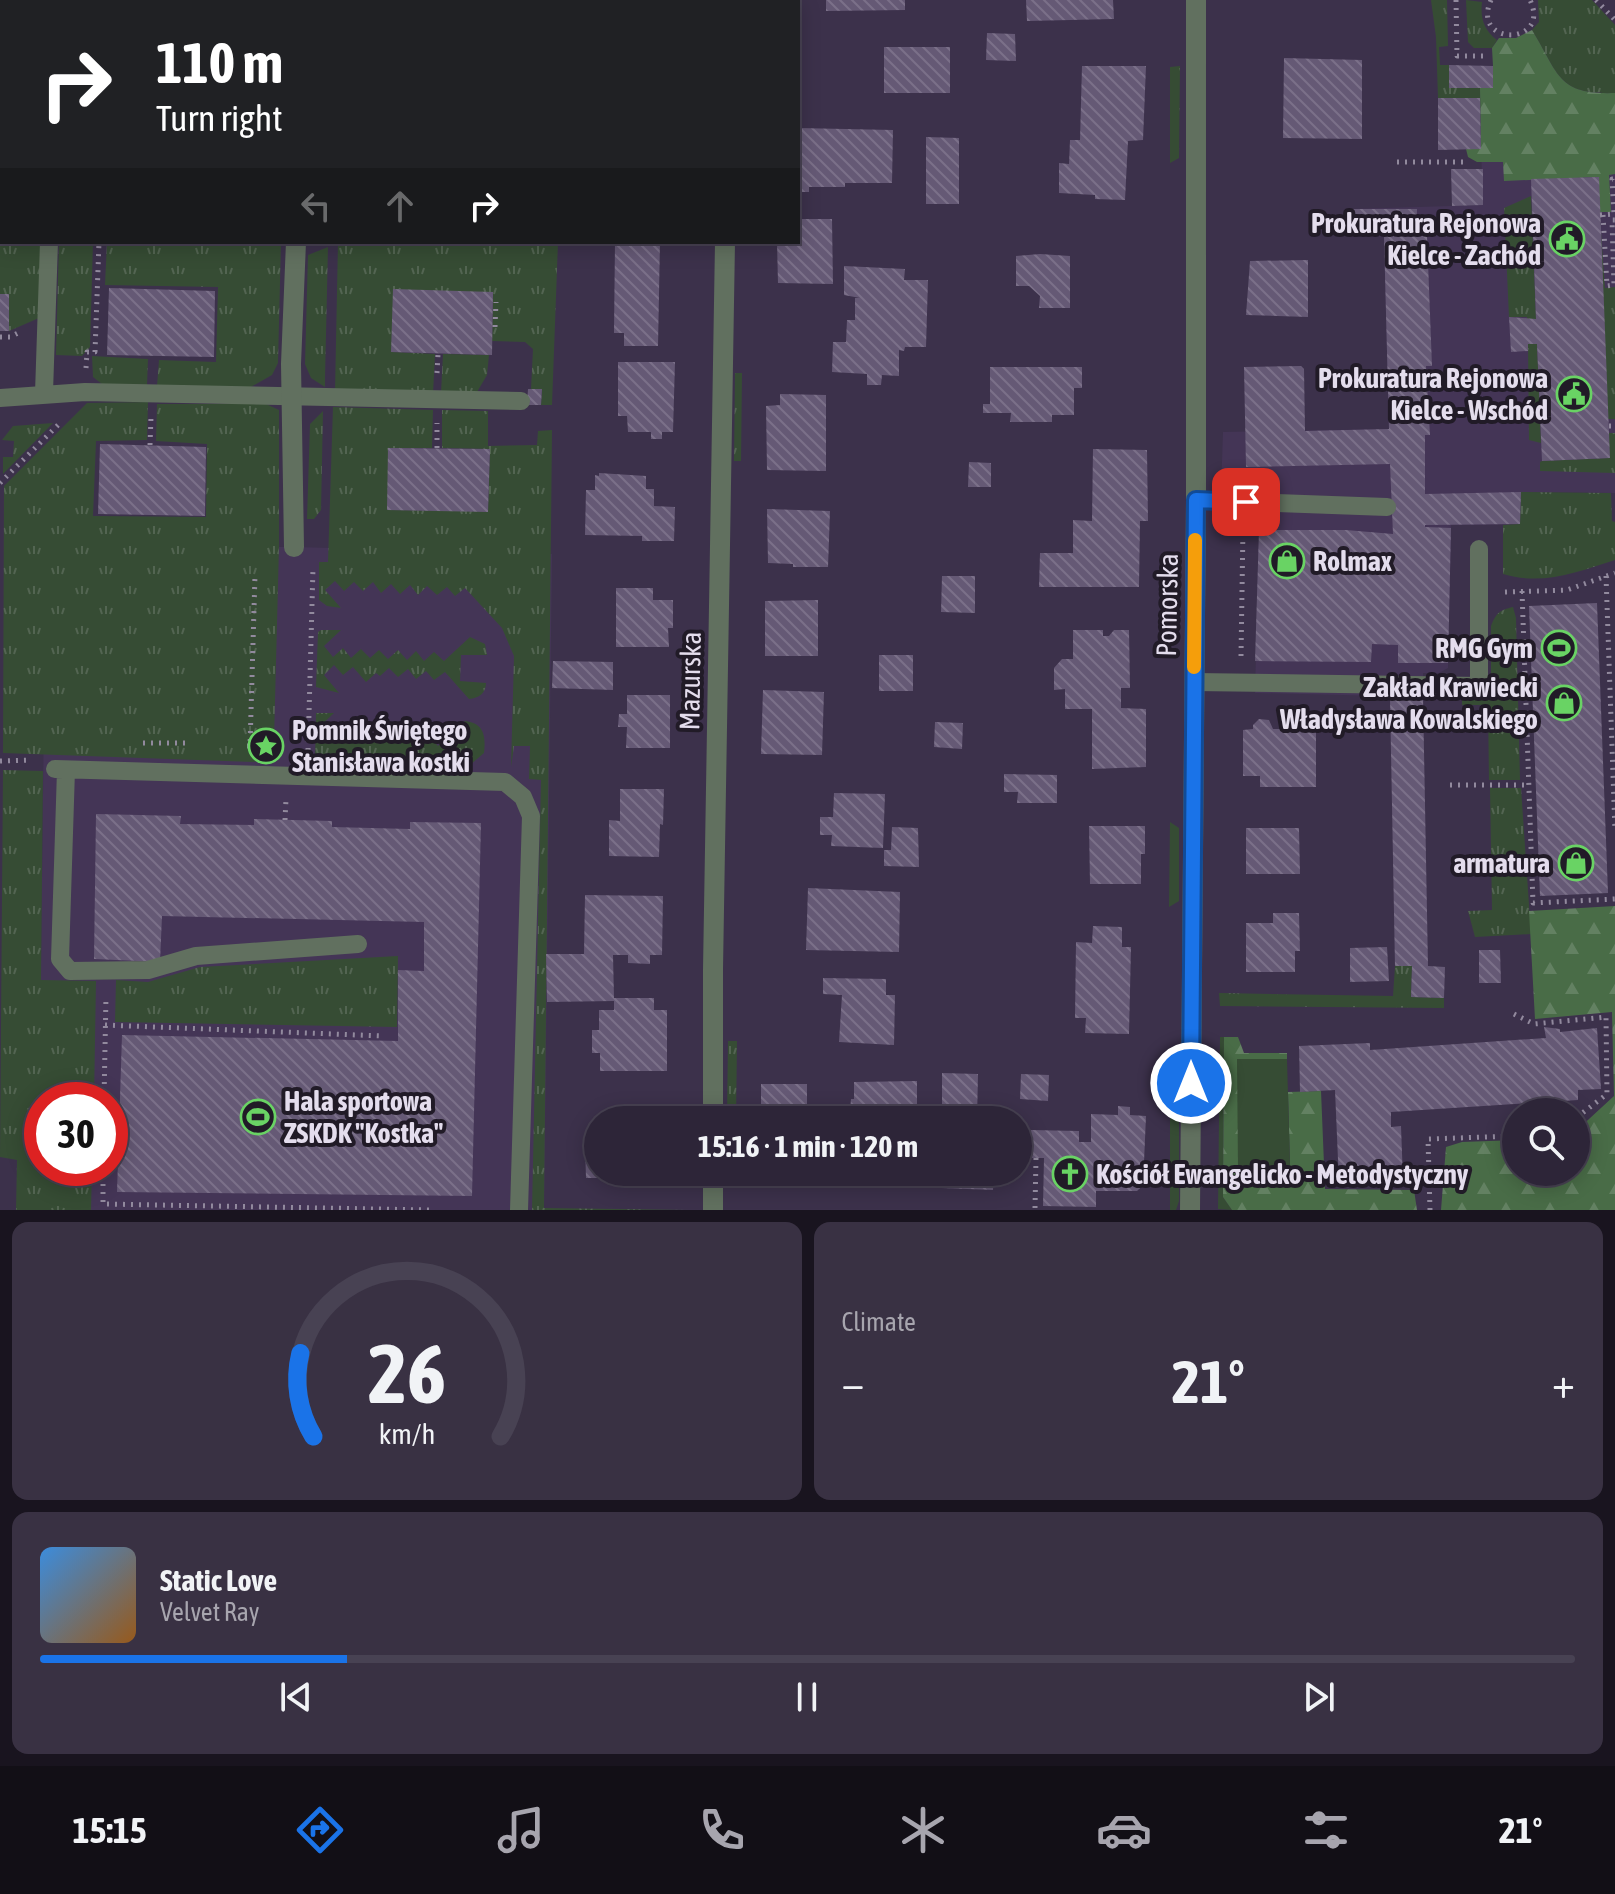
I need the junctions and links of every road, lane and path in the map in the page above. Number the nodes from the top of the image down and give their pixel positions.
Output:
1 (1196, 0) edge
2 (1456, 0) edge
3 (1530, 0) edge
4 (1596, 0) edge
5 (1489, 1) edge
6 (1615, 20) edge
7 (1485, 56) dead end
8 (1397, 162) dead end
9 (1463, 162) dead end
10 (1615, 179) edge
11 (1615, 220) edge
12 (49, 244) edge
13 (99, 244) edge
14 (296, 244) edge
15 (725, 244) edge
16 (496, 302) dead end
17 (495, 327) dead end
18 (0, 337) edge
19 (10, 337) dead end
20 (85, 392) junction
21 (44, 393) junction
22 (292, 395) junction
23 (0, 398) edge
24 (521, 401) dead end
25 (48, 436) dead end
26 (0, 483) edge
27 (1196, 500) junction
28 (1387, 507) dead end
29 (294, 547) dead end
30 (1479, 549) dead end
31 (313, 558) dead end
32 (1615, 573) edge
33 (255, 575) dead end
34 (1606, 576) junction
35 (1522, 591) junction
36 (1480, 593) junction
37 (1194, 682) junction
38 (1613, 710) edge
39 (194, 743) dead end
40 (236, 746) dead end
41 (0, 761) edge
42 (55, 766) junction
43 (127, 772) junction
44 (308, 778) junction
45 (1450, 785) dead end
46 (1529, 785) junction
47 (1615, 831) edge
48 (1615, 899) edge
49 (358, 944) dead end
50 (1514, 1014) dead end
51 (383, 1036) dead end
52 (104, 1082) edge
53 (713, 1106) edge
54 (1590, 1107) edge
55 (1502, 1136) edge
56 (1036, 1158) dead end
57 (103, 1186) edge
58 (713, 1186) edge
59 (102, 1207) edge
60 (1035, 1208) edge
61 (401, 1210) edge
62 (431, 1210) edge
63 (519, 1210) edge
64 (713, 1210) edge
65 (1190, 1210) edge
66 (1430, 1210) edge

1 - 27 street, Pomorska
2 - 7 path
3 - 5 path
4 - 6 path
8 - 9 path
10 - 11 path
12 - 21 lane
13 - 20 path
14 - 22 street
15 - 53 street, Mazurska
16 - 17 path
18 - 19 path
20 - 21 lane
20 - 22 lane
21 - 23 lane
22 - 24 lane
22 - 29 street
25 - 26 path
27 - 28 lane
27 - 37 street, Pomorska
30 - 36 lane
31 - 44 path
32 - 34 path
33 - 40 path
34 - 35 path
34 - 38 path
35 - 36 path
35 - 46 path
36 - 37 lane
37 - 65 street, Pomorska
38 - 47 path
39 - 43 path
41 - 42 path
42 - 43 lane
42 - 49 lane
43 - 44 lane
44 - 63 lane
45 - 46 path
46 - 48 path
50 - 54 path
51 - 52 path
55 - 66 path
56 - 60 path
57 - 59 path
58 - 64 street
59 - 61 path
61 - 62 path

